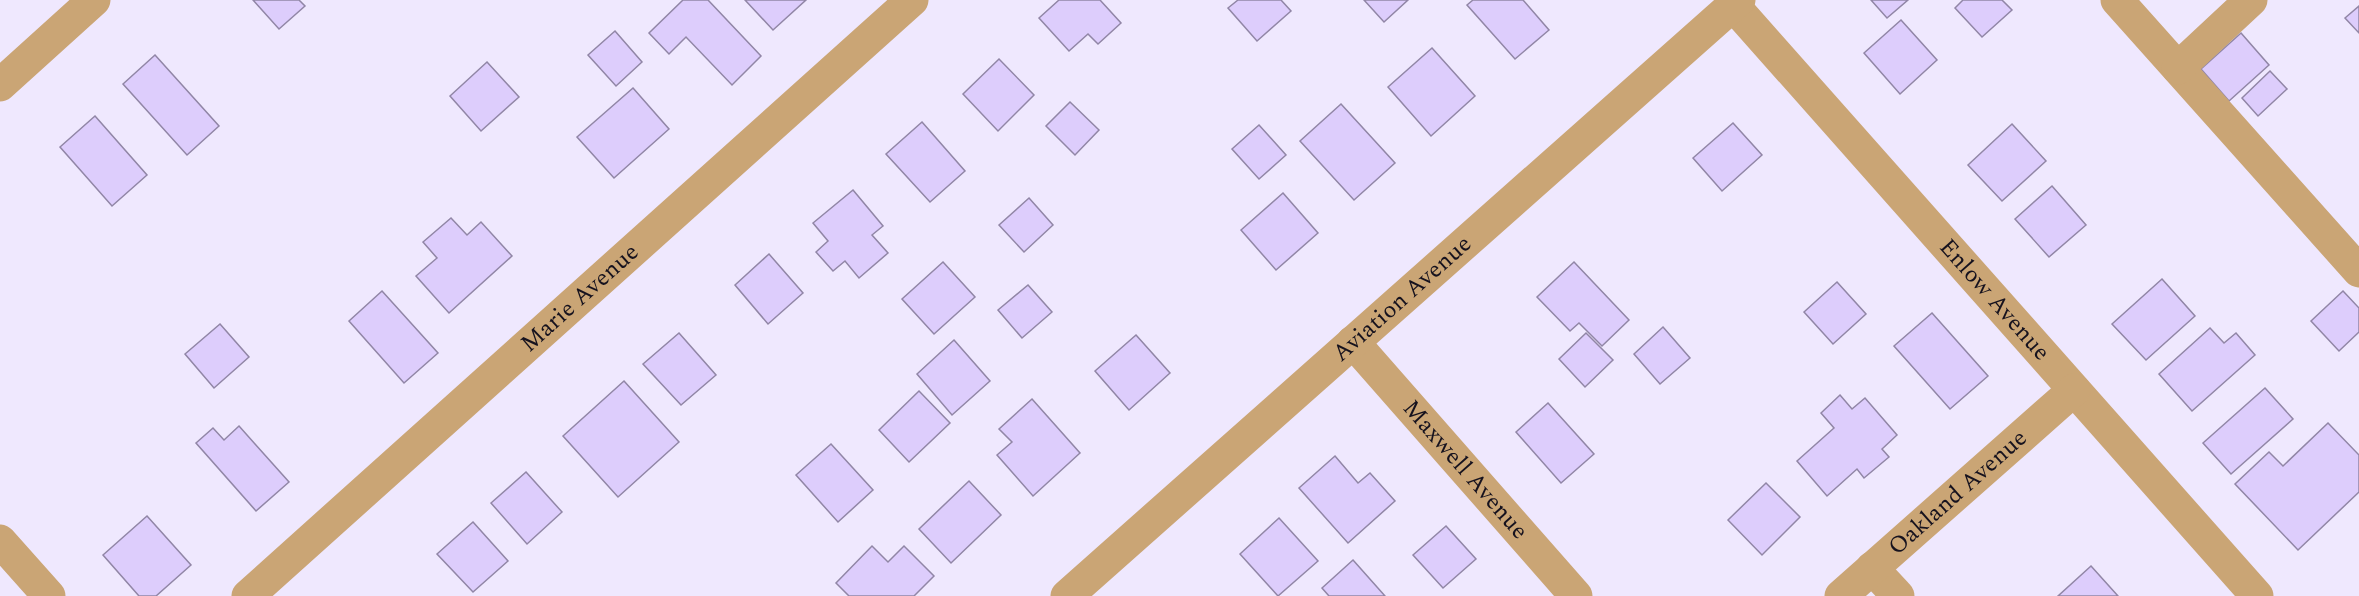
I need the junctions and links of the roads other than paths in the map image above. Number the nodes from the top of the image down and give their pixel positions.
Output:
1 (94, 0) edge
2 (912, 0) edge
3 (2117, 0) edge
4 (2251, 0) edge
5 (1736, 3) edge
6 (2178, 68) junction
7 (0, 85) edge
8 (2359, 271) edge
9 (1353, 342) junction
10 (2074, 390) junction
11 (0, 541) edge
12 (1872, 568) junction
13 (49, 596) edge
14 (248, 596) edge
15 (1067, 596) edge
16 (1576, 596) edge
17 (1841, 596) edge
18 (1898, 596) edge
19 (2257, 596) edge

1 - 7 street
2 - 14 street, Marie Avenue
3 - 6 street
4 - 6 street
5 - 9 street, Aviation Avenue
5 - 10 street, Enlow Avenue
6 - 8 street
9 - 15 street, Aviation Avenue
9 - 16 street, Maxwell Avenue
10 - 12 street, Oakland Avenue
10 - 19 street, Enlow Avenue
11 - 13 street
12 - 17 street, Oakland Avenue
12 - 18 street

